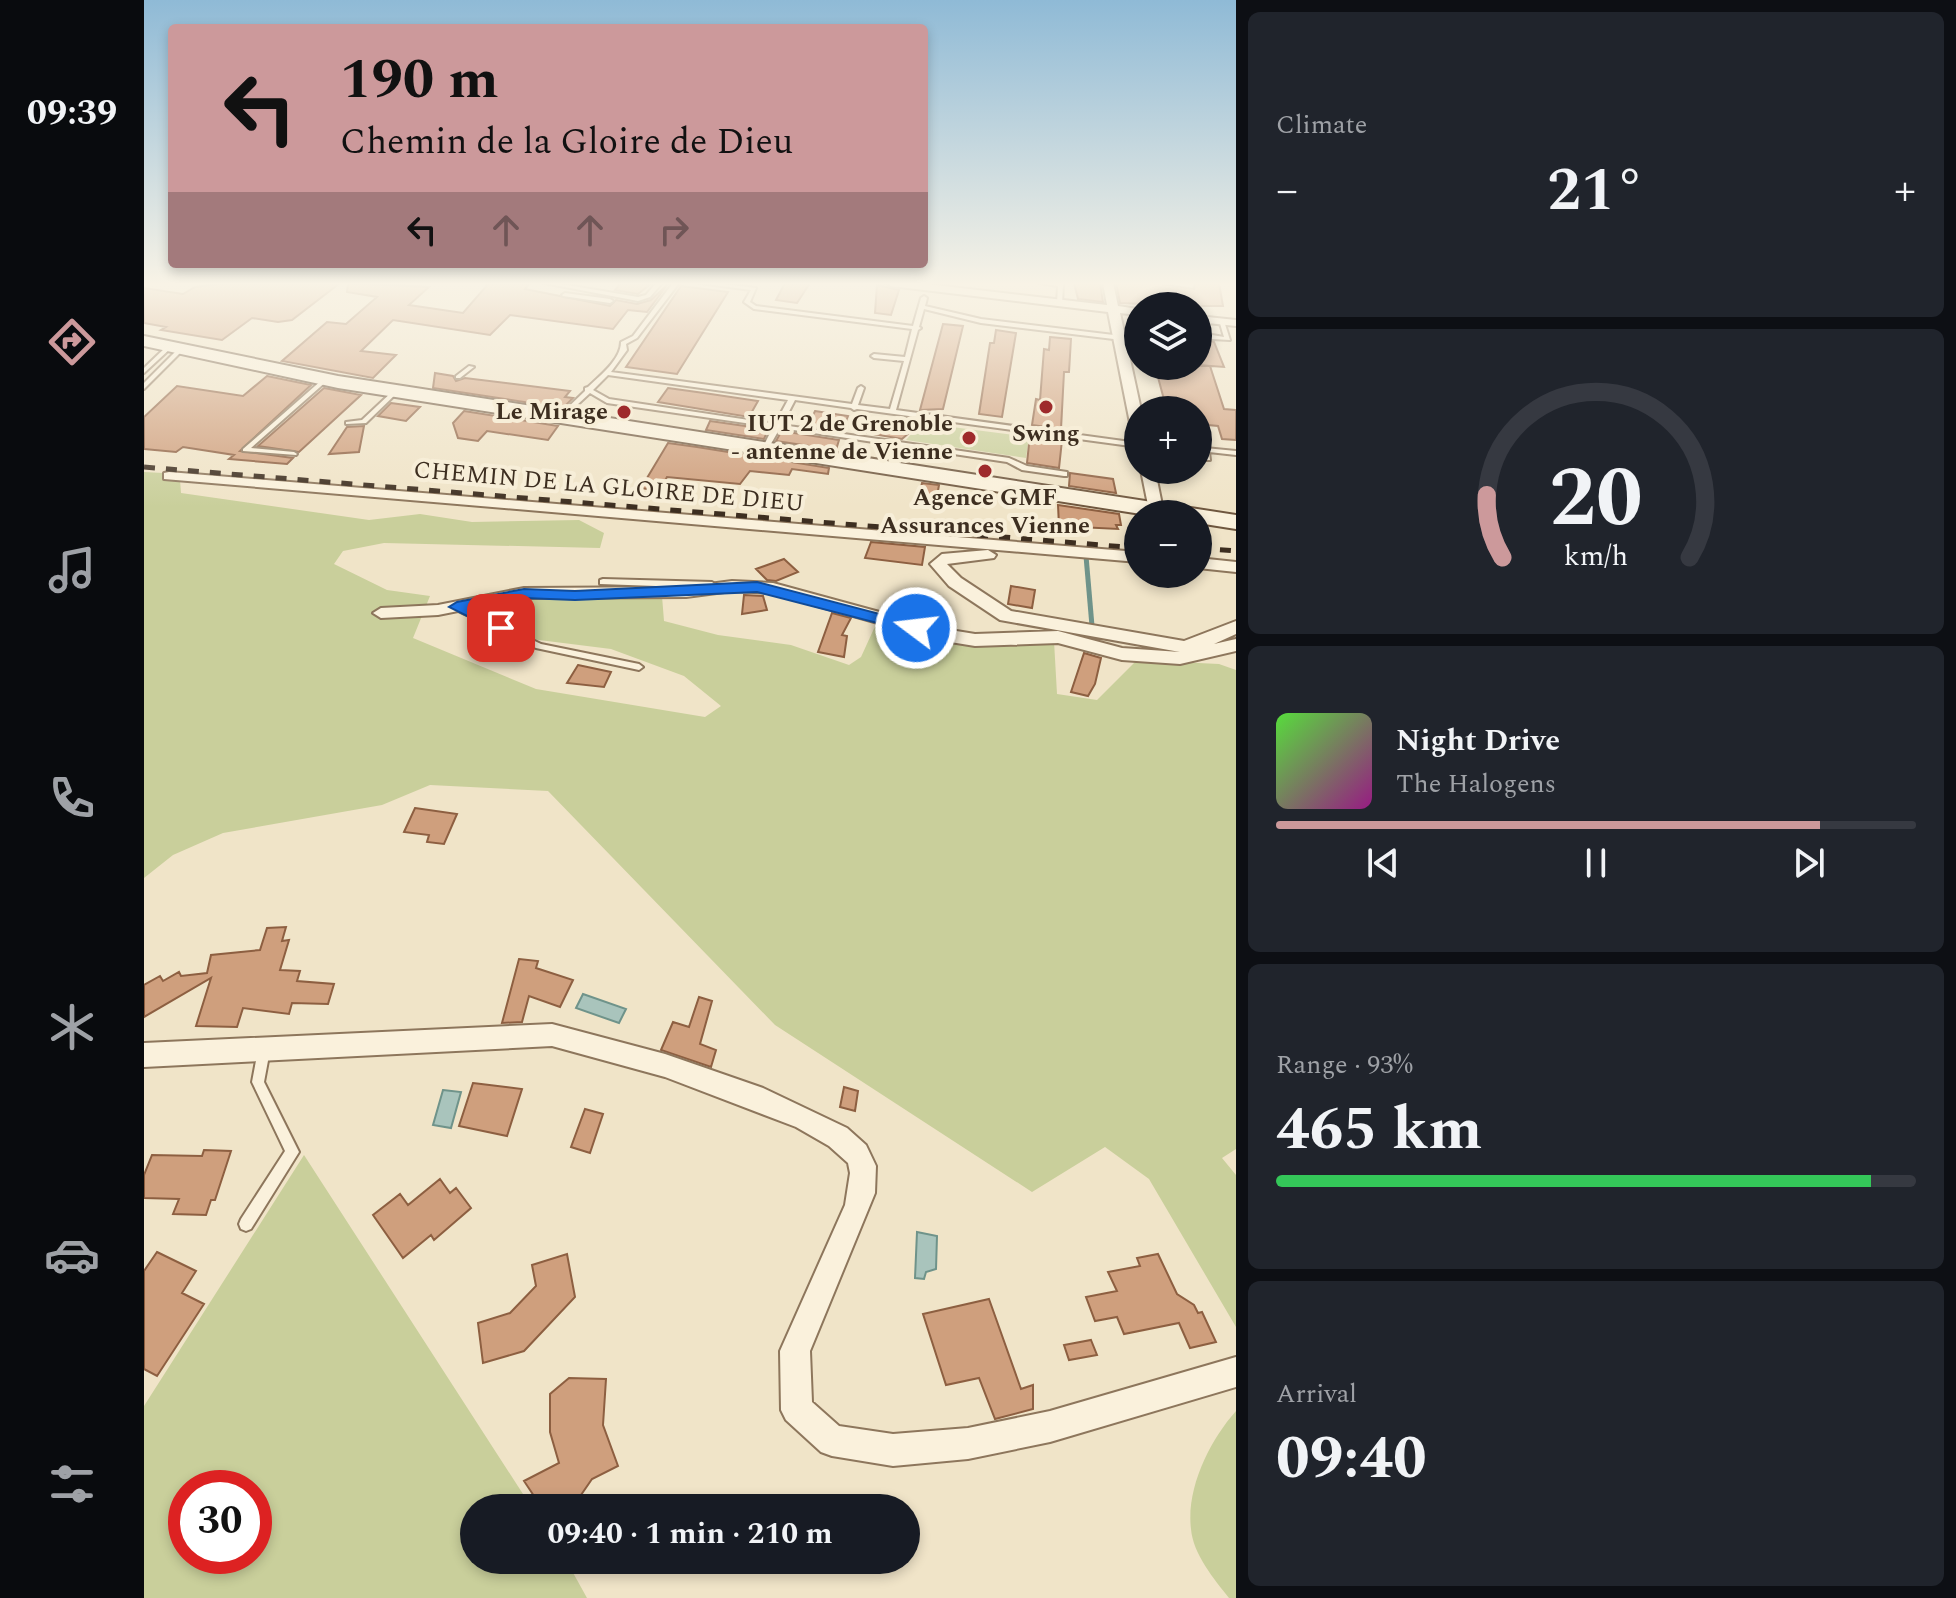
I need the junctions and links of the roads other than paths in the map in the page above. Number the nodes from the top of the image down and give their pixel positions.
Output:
1 (163, 358) edge
2 (168, 358) edge
3 (212, 358) edge
4 (618, 358) edge
5 (891, 358) edge
6 (1125, 358) edge
7 (907, 359) joint
8 (471, 367) dead end
9 (144, 371) edge
10 (607, 373) junction
11 (458, 377) dead end
12 (325, 380) junction
13 (144, 387) edge
14 (861, 388) dead end
15 (587, 389) junction
16 (396, 391) junction
17 (1132, 396) edge
18 (792, 399) junction
19 (854, 408) junction
20 (893, 410) junction
21 (562, 416) junction
22 (348, 423) dead end
23 (778, 425) junction
24 (1124, 445) edge
25 (765, 449) junction
26 (1212, 451) edge
27 (1236, 453) edge
28 (294, 454) dead end
29 (1064, 474) dead end
30 (169, 476) dead end
31 (1124, 505) edge
32 (1212, 518) edge
33 (1236, 522) edge
34 (1044, 551) junction
35 (1124, 556) edge
36 (1212, 564) edge
37 (1236, 567) edge
38 (603, 582) dead end
39 (732, 586) junction
40 (457, 607) junction
41 (381, 613) dead end
42 (1236, 627) edge
43 (1236, 645) edge
44 (639, 667) dead end
45 (265, 1048) junction
46 (144, 1055) edge
47 (246, 1224) dead end
48 (1236, 1372) edge

1 - 9 lane
2 - 13 lane
3 - 12 main road
4 - 10 lane
5 - 7 lane
6 - 17 street
7 - 20 lane
8 - 11 lane
10 - 15 lane
10 - 18 lane
12 - 16 main road
12 - 28 lane
14 - 19 lane
15 - 21 lane
15 - 23 lane
16 - 21 main road
16 - 22 lane
18 - 19 lane
18 - 23 lane
19 - 20 lane
20 - 24 lane
21 - 25 main road
23 - 25 lane
23 - 29 lane
25 - 31 main road
26 - 27 lane
30 - 34 street, CHEMIN DE LA GLOIRE DE DIEU
32 - 33 main road
34 - 35 street, CHEMIN DE LA GLOIRE DE DIEU
34 - 42 street, CHEMIN DE LA GLOIRE DE DIEU
36 - 37 street
38 - 39 lane
39 - 40 street
39 - 43 street
40 - 41 street
40 - 44 lane
45 - 46 street
45 - 47 lane
45 - 48 street

